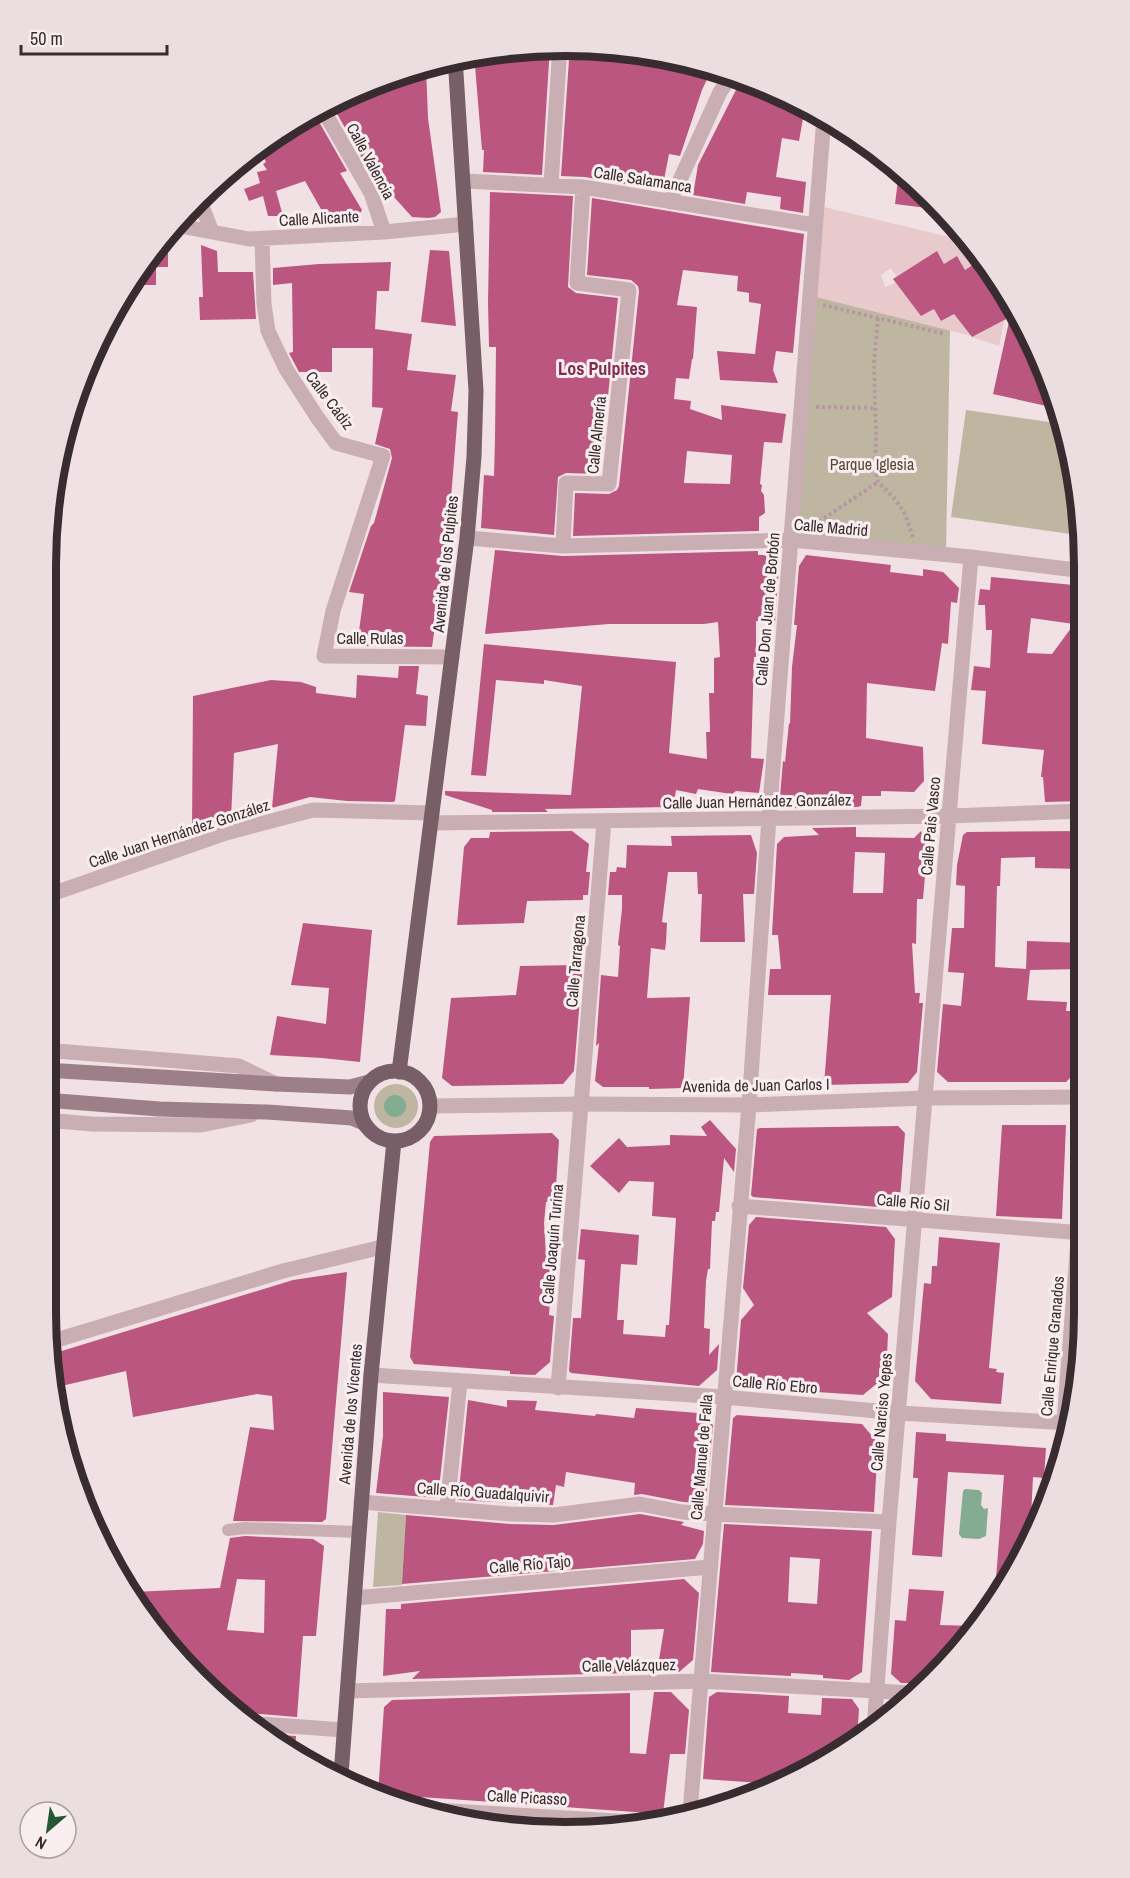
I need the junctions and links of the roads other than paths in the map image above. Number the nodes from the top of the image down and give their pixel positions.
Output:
1 (559, 56) edge
2 (457, 67) edge
3 (727, 82) edge
4 (326, 115) edge
5 (823, 126) edge
6 (464, 181) junction
7 (550, 184) junction
8 (583, 187) junction
9 (670, 202) junction
10 (203, 208) edge
11 (466, 224) junction
12 (814, 225) junction
13 (184, 227) edge
14 (212, 232) junction
15 (384, 232) junction
16 (262, 239) junction
17 (467, 538) junction
18 (791, 540) junction
19 (563, 546) junction
20 (971, 557) junction
21 (1074, 570) edge
22 (324, 656) joint
23 (452, 657) junction
24 (1074, 811) edge
25 (950, 816) junction
26 (432, 818) junction
27 (769, 818) junction
28 (604, 821) junction
29 (56, 892) edge
30 (56, 1051) edge
31 (56, 1071) edge
32 (399, 1072) junction
33 (369, 1082) junction
34 (276, 1084) junction
35 (1074, 1096) edge
36 (925, 1098) junction
37 (56, 1101) edge
38 (582, 1104) junction
39 (748, 1105) junction
40 (430, 1106) junction
41 (267, 1112) junction
42 (56, 1121) edge
43 (364, 1123) junction
44 (394, 1141) junction
45 (739, 1206) junction
46 (915, 1220) junction
47 (1074, 1233) edge
48 (382, 1247) junction
49 (1074, 1328) edge
50 (57, 1340) edge
51 (371, 1376) junction
52 (460, 1382) junction
53 (558, 1388) junction
54 (1069, 1388) edge
55 (724, 1397) junction
56 (899, 1413) junction
57 (1062, 1423) edge
58 (361, 1502) junction
59 (447, 1509) junction
60 (714, 1515) junction
61 (890, 1522) junction
62 (228, 1530) dead end
63 (359, 1532) junction
64 (710, 1567) junction
65 (354, 1598) junction
66 (701, 1682) junction
67 (348, 1690) junction
68 (877, 1692) junction
69 (904, 1694) edge
70 (875, 1717) edge
71 (265, 1724) edge
72 (344, 1730) junction
73 (341, 1771) edge
74 (690, 1807) edge
75 (460, 1811) edge
76 (606, 1820) edge

1 - 7 street
2 - 6 main road, Avenida de los Pulpites
3 - 9 street
4 - 15 street, Calle Valencia
5 - 12 street, Calle Don Juan de Borbón
6 - 7 street, Calle Salamanca
6 - 11 main road, Avenida de los Pulpites
7 - 8 street, Calle Salamanca
8 - 9 street, Calle Salamanca
8 - 19 street, Calle Almería
9 - 12 street, Calle Salamanca
10 - 14 street
11 - 15 street, Calle Alicante
11 - 17 main road, Avenida de los Pulpites
12 - 18 street, Calle Don Juan de Borbón
13 - 14 street, Calle Alicante
14 - 16 street, Calle Alicante
15 - 16 street, Calle Alicante
16 - 22 street, Calle Cádiz
17 - 19 street, Calle Madrid
17 - 23 main road, Avenida de los Pulpites
18 - 19 street, Calle Madrid
18 - 20 street, Calle Madrid
18 - 27 street, Calle Don Juan de Borbón
20 - 21 street, Calle Madrid
20 - 25 street, Calle País Vasco
22 - 23 street, Calle Rulas
23 - 26 main road, Avenida de los Pulpites
24 - 25 street, Calle Juan Hernández González
25 - 27 street, Calle Juan Hernández González
25 - 36 street, Calle País Vasco
26 - 28 street, Calle Juan Hernández González
26 - 29 street, Calle Juan Hernández González
26 - 32 main road, Avenida de los Pulpites
27 - 28 street, Calle Juan Hernández González
27 - 39 street, Calle Don Juan de Borbón
28 - 38 street, Calle Tarragona
30 - 34 street
31 - 34 main road
32 - 33 main road
32 - 40 main road
33 - 34 main road
33 - 43 main road
35 - 36 street, Avenida de Juan Carlos I
36 - 39 street, Avenida de Juan Carlos I
36 - 46 street, Calle Narciso Yepes
37 - 41 main road
38 - 39 street, Avenida de Juan Carlos I
38 - 40 street, Avenida de Juan Carlos I
38 - 53 street, Calle Joaquín Turina
39 - 45 street, Calle Manuel de Falla
40 - 44 main road
41 - 42 street
41 - 43 main road
43 - 44 main road
44 - 48 main road, Avenida de los Vicentes
45 - 46 street, Calle Río Sil
45 - 55 street, Calle Manuel de Falla
46 - 47 street, Calle Río Sil
46 - 56 street, Calle Narciso Yepes
48 - 50 street
48 - 51 main road, Avenida de los Vicentes
49 - 54 street, Calle Enrique Granados
51 - 52 street, Calle Río Ebro
51 - 58 main road, Avenida de los Vicentes
52 - 53 street, Calle Río Ebro
52 - 59 street
53 - 55 street, Calle Río Ebro
55 - 56 street, Calle Río Ebro
55 - 60 street, Calle Manuel de Falla
56 - 57 street, Calle Río Ebro
56 - 61 street, Calle Narciso Yepes
58 - 59 street, Calle Río Guadalquivir
58 - 63 main road, Avenida de los Vicentes
59 - 60 street, Calle Río Guadalquivir
60 - 61 street, Calle Río Guadalquivir
60 - 64 street, Calle Manuel de Falla
61 - 68 street, Calle Narciso Yepes
62 - 63 lane
63 - 65 main road, Avenida de los Vicentes
64 - 65 street, Calle Río Tajo
64 - 66 street, Calle Manuel de Falla
65 - 67 main road, Avenida de los Vicentes
66 - 67 street, Calle Velázquez
66 - 68 street, Calle Velázquez
66 - 74 street, Calle Manuel de Falla
67 - 72 main road, Avenida de los Vicentes
68 - 69 street, Calle Velázquez
68 - 70 street, Calle Narciso Yepes
71 - 72 street
72 - 73 main road, Avenida de los Vicentes
75 - 76 street, Calle Picasso

